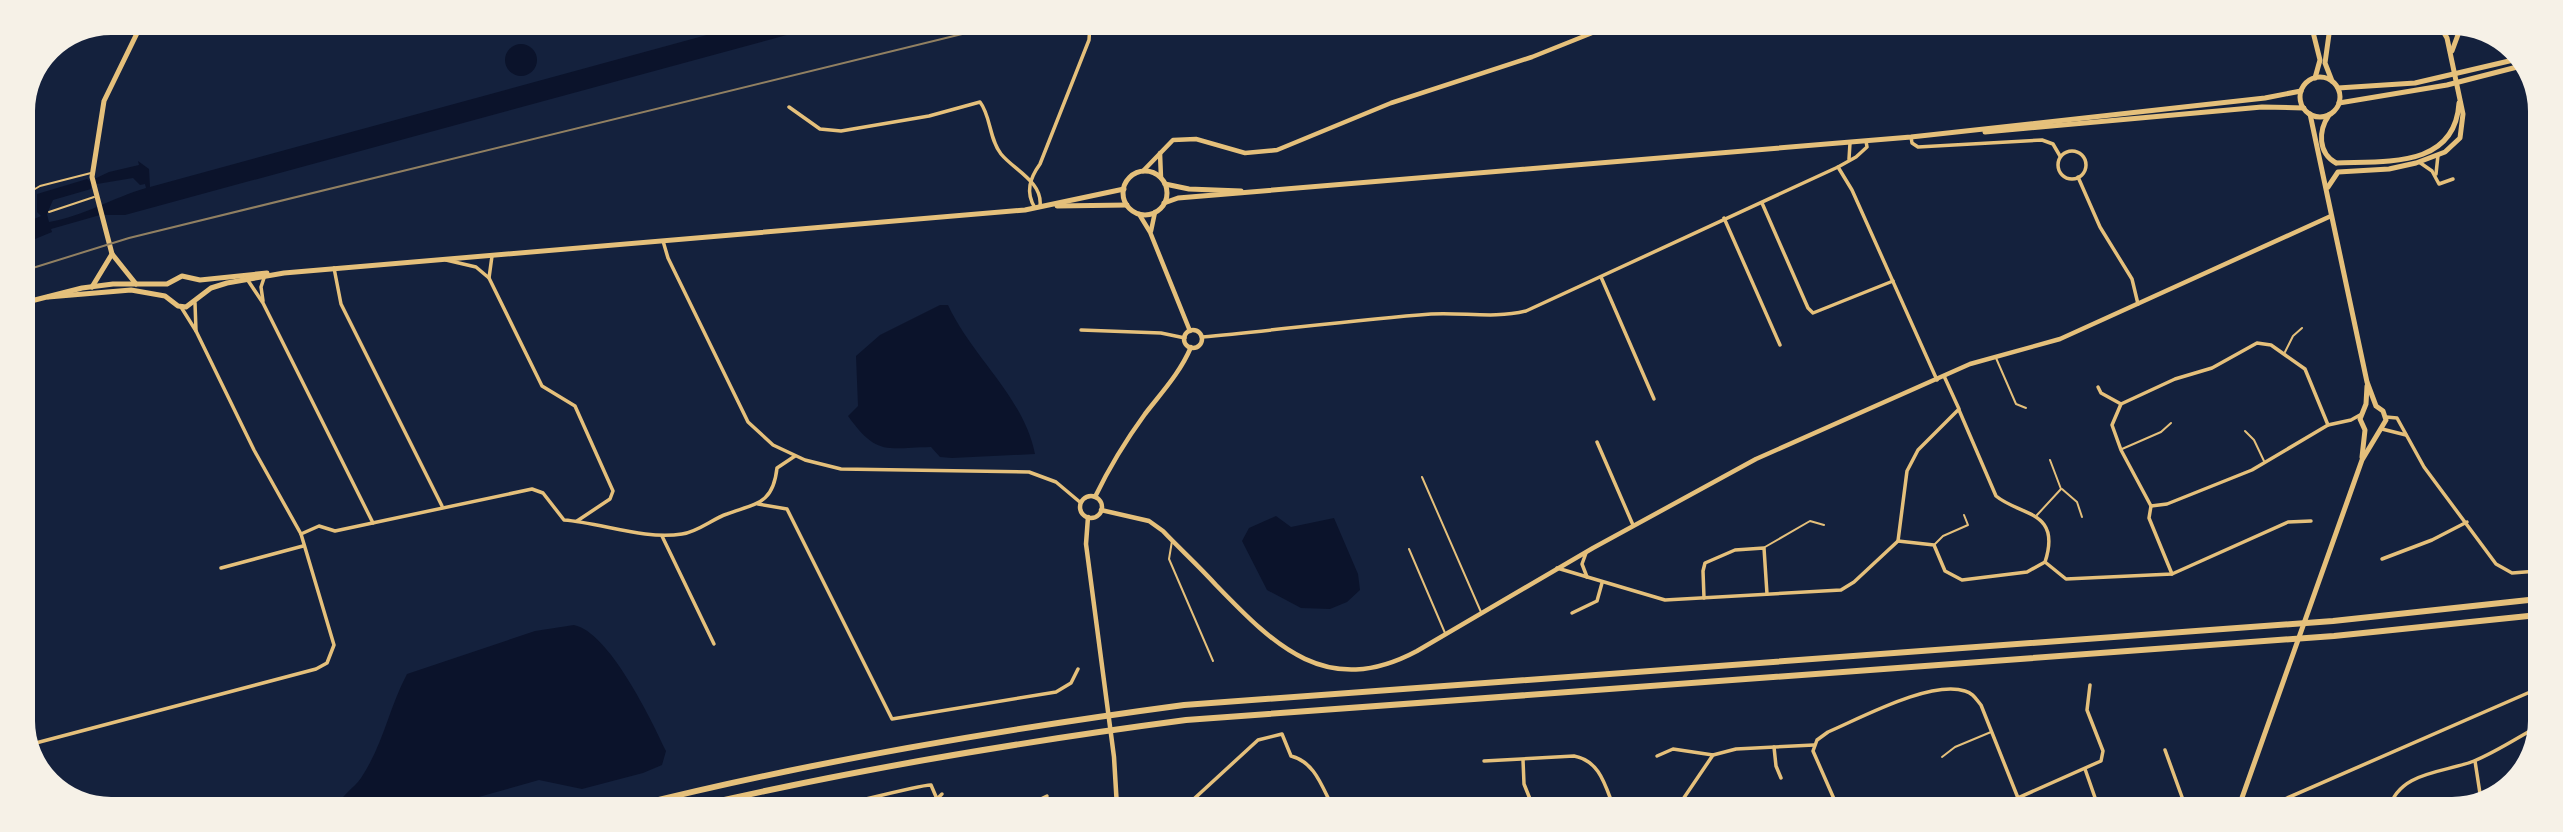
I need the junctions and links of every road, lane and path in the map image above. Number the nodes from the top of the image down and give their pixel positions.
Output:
1 (136, 35) edge
2 (1089, 35) edge
3 (1587, 35) edge
4 (2313, 35) edge
5 (2330, 35) edge
6 (2444, 35) edge
7 (2460, 36) edge
8 (2451, 54) junction
9 (2509, 61) edge
10 (2514, 68) edge
11 (2315, 78) junction
12 (2332, 81) junction
13 (2338, 88) junction
14 (2301, 91) junction
15 (2459, 97) junction
16 (2339, 103) junction
17 (789, 107) dead end
18 (2304, 108) junction
19 (2310, 114) junction
20 (2329, 115) junction
21 (1950, 133) junction
22 (1911, 137) junction
23 (1867, 141) junction
24 (1850, 142) junction
25 (1161, 152) junction
26 (2438, 155) junction
27 (2060, 156) junction
28 (1848, 161) junction
29 (2333, 162) junction
30 (2419, 162) junction
31 (2321, 165) junction
32 (1838, 167) junction
33 (1143, 171) junction
34 (2337, 172) junction
35 (92, 175) junction
36 (2078, 177) junction
37 (2328, 177) junction
38 (1161, 178) junction
39 (1030, 179) junction
40 (2437, 179) junction
41 (2453, 179) dead end
42 (1165, 184) junction
43 (1124, 189) junction
44 (35, 190) edge
45 (1251, 192) junction
46 (1038, 195) junction
47 (97, 197) junction
48 (1761, 202) junction
49 (1164, 203) junction
50 (1127, 205) junction
51 (1057, 206) junction
52 (1049, 207) junction
53 (1037, 209) junction
54 (49, 212) dead end
55 (1156, 212) junction
56 (1139, 214) junction
57 (2332, 216) junction
58 (1724, 218) junction
59 (1150, 232) junction
60 (663, 241) junction
61 (111, 250) junction
62 (492, 256) junction
63 (444, 260) junction
64 (334, 268) junction
65 (284, 273) junction
66 (265, 277) junction
67 (1601, 277) junction
68 (489, 278) junction
69 (194, 279) junction
70 (247, 279) junction
71 (1893, 281) junction
72 (172, 283) junction
73 (136, 284) junction
74 (92, 287) junction
75 (199, 296) junction
76 (48, 297) junction
77 (35, 300) edge
78 (171, 300) junction
79 (195, 303) junction
80 (263, 303) junction
81 (2138, 304) junction
82 (181, 307) junction
83 (2302, 328) dead end
84 (1081, 330) dead end
85 (196, 331) junction
86 (1190, 331) junction
87 (1202, 337) junction
88 (1185, 338) junction
89 (1780, 345) dead end
90 (1191, 347) junction
91 (2285, 353) junction
92 (1996, 357) junction
93 (1944, 376) junction
94 (1937, 380) junction
95 (2367, 382) junction
96 (2098, 387) dead end
97 (1654, 399) dead end
98 (2121, 404) junction
99 (2376, 406) junction
100 (2026, 408) dead end
101 (1959, 409) junction
102 (2362, 412) junction
103 (2386, 417) junction
104 (2351, 421) junction
105 (2171, 423) dead end
106 (2328, 425) junction
107 (2363, 428) junction
108 (2245, 430) dead end
109 (2379, 430) junction
110 (2406, 435) junction
111 (1597, 442) dead end
112 (2121, 450) junction
113 (795, 456) junction
114 (2050, 460) dead end
115 (2362, 460) junction
116 (2264, 462) junction
117 (1422, 477) dead end
118 (2061, 489) junction
119 (1095, 497) junction
120 (1081, 503) junction
121 (758, 504) junction
122 (442, 506) junction
123 (2151, 506) junction
124 (1101, 510) junction
125 (1964, 515) dead end
126 (2036, 516) junction
127 (1088, 517) junction
128 (2082, 517) dead end
129 (577, 521) junction
130 (2311, 521) dead end
131 (2467, 522) junction
132 (373, 523) junction
133 (1633, 525) junction
134 (1824, 525) dead end
135 (301, 534) junction
136 (662, 535) junction
137 (1172, 540) junction
138 (1898, 541) junction
139 (1934, 545) junction
140 (304, 546) junction
141 (1593, 548) junction
142 (1765, 548) junction
143 (1409, 549) dead end
144 (2382, 559) dead end
145 (2045, 562) junction
146 (221, 568) dead end
147 (1557, 568) junction
148 (2528, 571) edge
149 (2172, 574) junction
150 (1589, 579) junction
151 (1602, 583) junction
152 (1767, 594) junction
153 (1704, 597) junction
154 (2528, 600) edge
155 (1482, 612) junction
156 (1572, 613) dead end
157 (2528, 616) edge
158 (1446, 634) junction
159 (714, 644) dead end
160 (1213, 661) dead end
161 (1078, 669) dead end
162 (2090, 685) dead end
163 (2528, 693) edge
164 (1992, 732) junction
165 (2527, 733) edge
166 (38, 742) edge
167 (1814, 745) junction
168 (1774, 747) junction
169 (2165, 750) dead end
170 (1713, 755) junction
171 (1657, 756) dead end
172 (1942, 757) dead end
173 (1523, 759) junction
174 (1485, 761) dead end
175 (2474, 761) junction
176 (2085, 769) junction
177 (1781, 778) dead end
178 (2479, 792) edge
179 (942, 794) dead end
180 (674, 797) edge
181 (743, 797) edge
182 (882, 797) edge
183 (936, 797) edge
184 (939, 797) edge
185 (1116, 797) edge
186 (1196, 797) edge
187 (1327, 797) edge
188 (1529, 797) edge
189 (1609, 797) edge
190 (1685, 797) edge
191 (1833, 797) edge
192 (2018, 797) edge
193 (2020, 797) edge
194 (2095, 797) edge
195 (2182, 797) edge
196 (2242, 797) edge
197 (2290, 797) edge
198 (2393, 797) edge

1 - 35 main road
2 - 39 street
3 - 25 street
4 - 11 main road
5 - 12 main road
6 - 8 main road
7 - 8 main road
8 - 15 main road
9 - 13 main road
10 - 16 main road
11 - 12 main road
11 - 14 main road
12 - 13 main road
13 - 16 main road
14 - 18 main road
14 - 21 main road
15 - 26 main road
15 - 29 main road
16 - 20 main road
17 - 39 street
18 - 19 main road
18 - 21 main road
19 - 20 main road
19 - 31 main road
20 - 29 main road
21 - 22 main road
22 - 23 main road
22 - 27 street
23 - 24 main road
23 - 28 street
24 - 28 street
24 - 45 main road
25 - 33 street
25 - 38 street
26 - 30 main road
26 - 40 street
27 - 36 street
27 - 36 street
28 - 32 street
29 - 31 main road
29 - 34 main road
30 - 34 main road
30 - 40 street
31 - 37 main road
32 - 48 street
32 - 71 street
33 - 38 main road
33 - 43 main road
34 - 37 main road
35 - 44 lane
35 - 47 main road
36 - 81 street
37 - 57 main road
38 - 42 main road
39 - 46 street
39 - 53 street
40 - 41 street
42 - 45 main road
42 - 49 main road
43 - 50 main road
43 - 51 main road
45 - 49 main road
46 - 52 street
46 - 53 street
47 - 54 lane
47 - 61 main road
48 - 58 street
48 - 71 street
49 - 55 main road
50 - 51 main road
50 - 56 main road
51 - 52 main road
52 - 53 main road
53 - 60 main road
55 - 56 main road
55 - 59 street
56 - 59 street
57 - 81 street
57 - 95 main road
58 - 67 street
58 - 89 street
59 - 86 street
60 - 62 main road
60 - 113 street
61 - 73 main road
61 - 74 main road
62 - 63 main road
62 - 68 street
63 - 64 main road
63 - 68 street
64 - 65 main road
64 - 122 street
65 - 66 main road
65 - 69 main road
66 - 70 main road
66 - 80 street
67 - 87 street
67 - 97 street
68 - 129 street
69 - 72 main road
69 - 75 main road
70 - 75 main road
70 - 80 street
71 - 94 street
72 - 73 main road
72 - 78 main road
73 - 74 main road
74 - 76 main road
75 - 79 main road
76 - 77 main road
76 - 78 main road
78 - 82 main road
79 - 82 main road
79 - 85 street
80 - 132 street
81 - 92 street
82 - 85 street
83 - 91 lane
84 - 88 street
85 - 135 street
86 - 87 street
86 - 88 street
87 - 90 street
88 - 90 street
90 - 119 street
91 - 98 street
91 - 106 street
92 - 93 street
92 - 100 lane
93 - 94 street
93 - 101 street
94 - 133 street
95 - 99 main road
95 - 102 main road
96 - 98 street
98 - 112 street
99 - 102 main road
99 - 103 main road
101 - 126 street
101 - 138 street
102 - 104 street
102 - 107 main road
103 - 109 main road
103 - 110 street
104 - 106 street
104 - 107 street
105 - 112 lane
106 - 116 street
107 - 109 main road
107 - 115 main road
108 - 116 lane
109 - 110 street
109 - 115 main road
110 - 131 street
111 - 133 street
112 - 123 street
113 - 120 street
113 - 121 street
114 - 118 lane
115 - 196 main road
116 - 123 street
117 - 155 lane
118 - 126 lane
118 - 128 lane
119 - 120 street
119 - 124 street
120 - 127 street
121 - 136 street
121 - 161 street
122 - 129 street
122 - 132 street
123 - 149 street
124 - 127 street
124 - 137 street
125 - 139 lane
126 - 145 street
127 - 185 street
129 - 136 street
130 - 149 street
131 - 144 street
131 - 148 street
132 - 135 street
133 - 141 street
134 - 142 lane
135 - 140 street
136 - 159 street
137 - 158 street
137 - 160 lane
138 - 139 street
138 - 152 street
139 - 145 street
140 - 146 street
140 - 166 street
141 - 147 street
141 - 150 street
142 - 152 street
142 - 153 street
143 - 158 lane
145 - 149 street
147 - 150 street
147 - 155 street
150 - 151 street
151 - 153 street
151 - 156 street
152 - 153 street
154 - 180 highway
155 - 158 street
157 - 181 highway
162 - 176 street
163 - 197 street
164 - 167 street
164 - 172 lane
164 - 192 street
165 - 175 street
167 - 168 street
167 - 191 street
168 - 170 street
168 - 177 street
169 - 195 street
170 - 171 street
170 - 190 street
173 - 174 street
173 - 188 street
173 - 189 street
175 - 178 street
175 - 198 street
176 - 193 street
176 - 194 street
179 - 184 street
182 - 183 street
186 - 187 street

